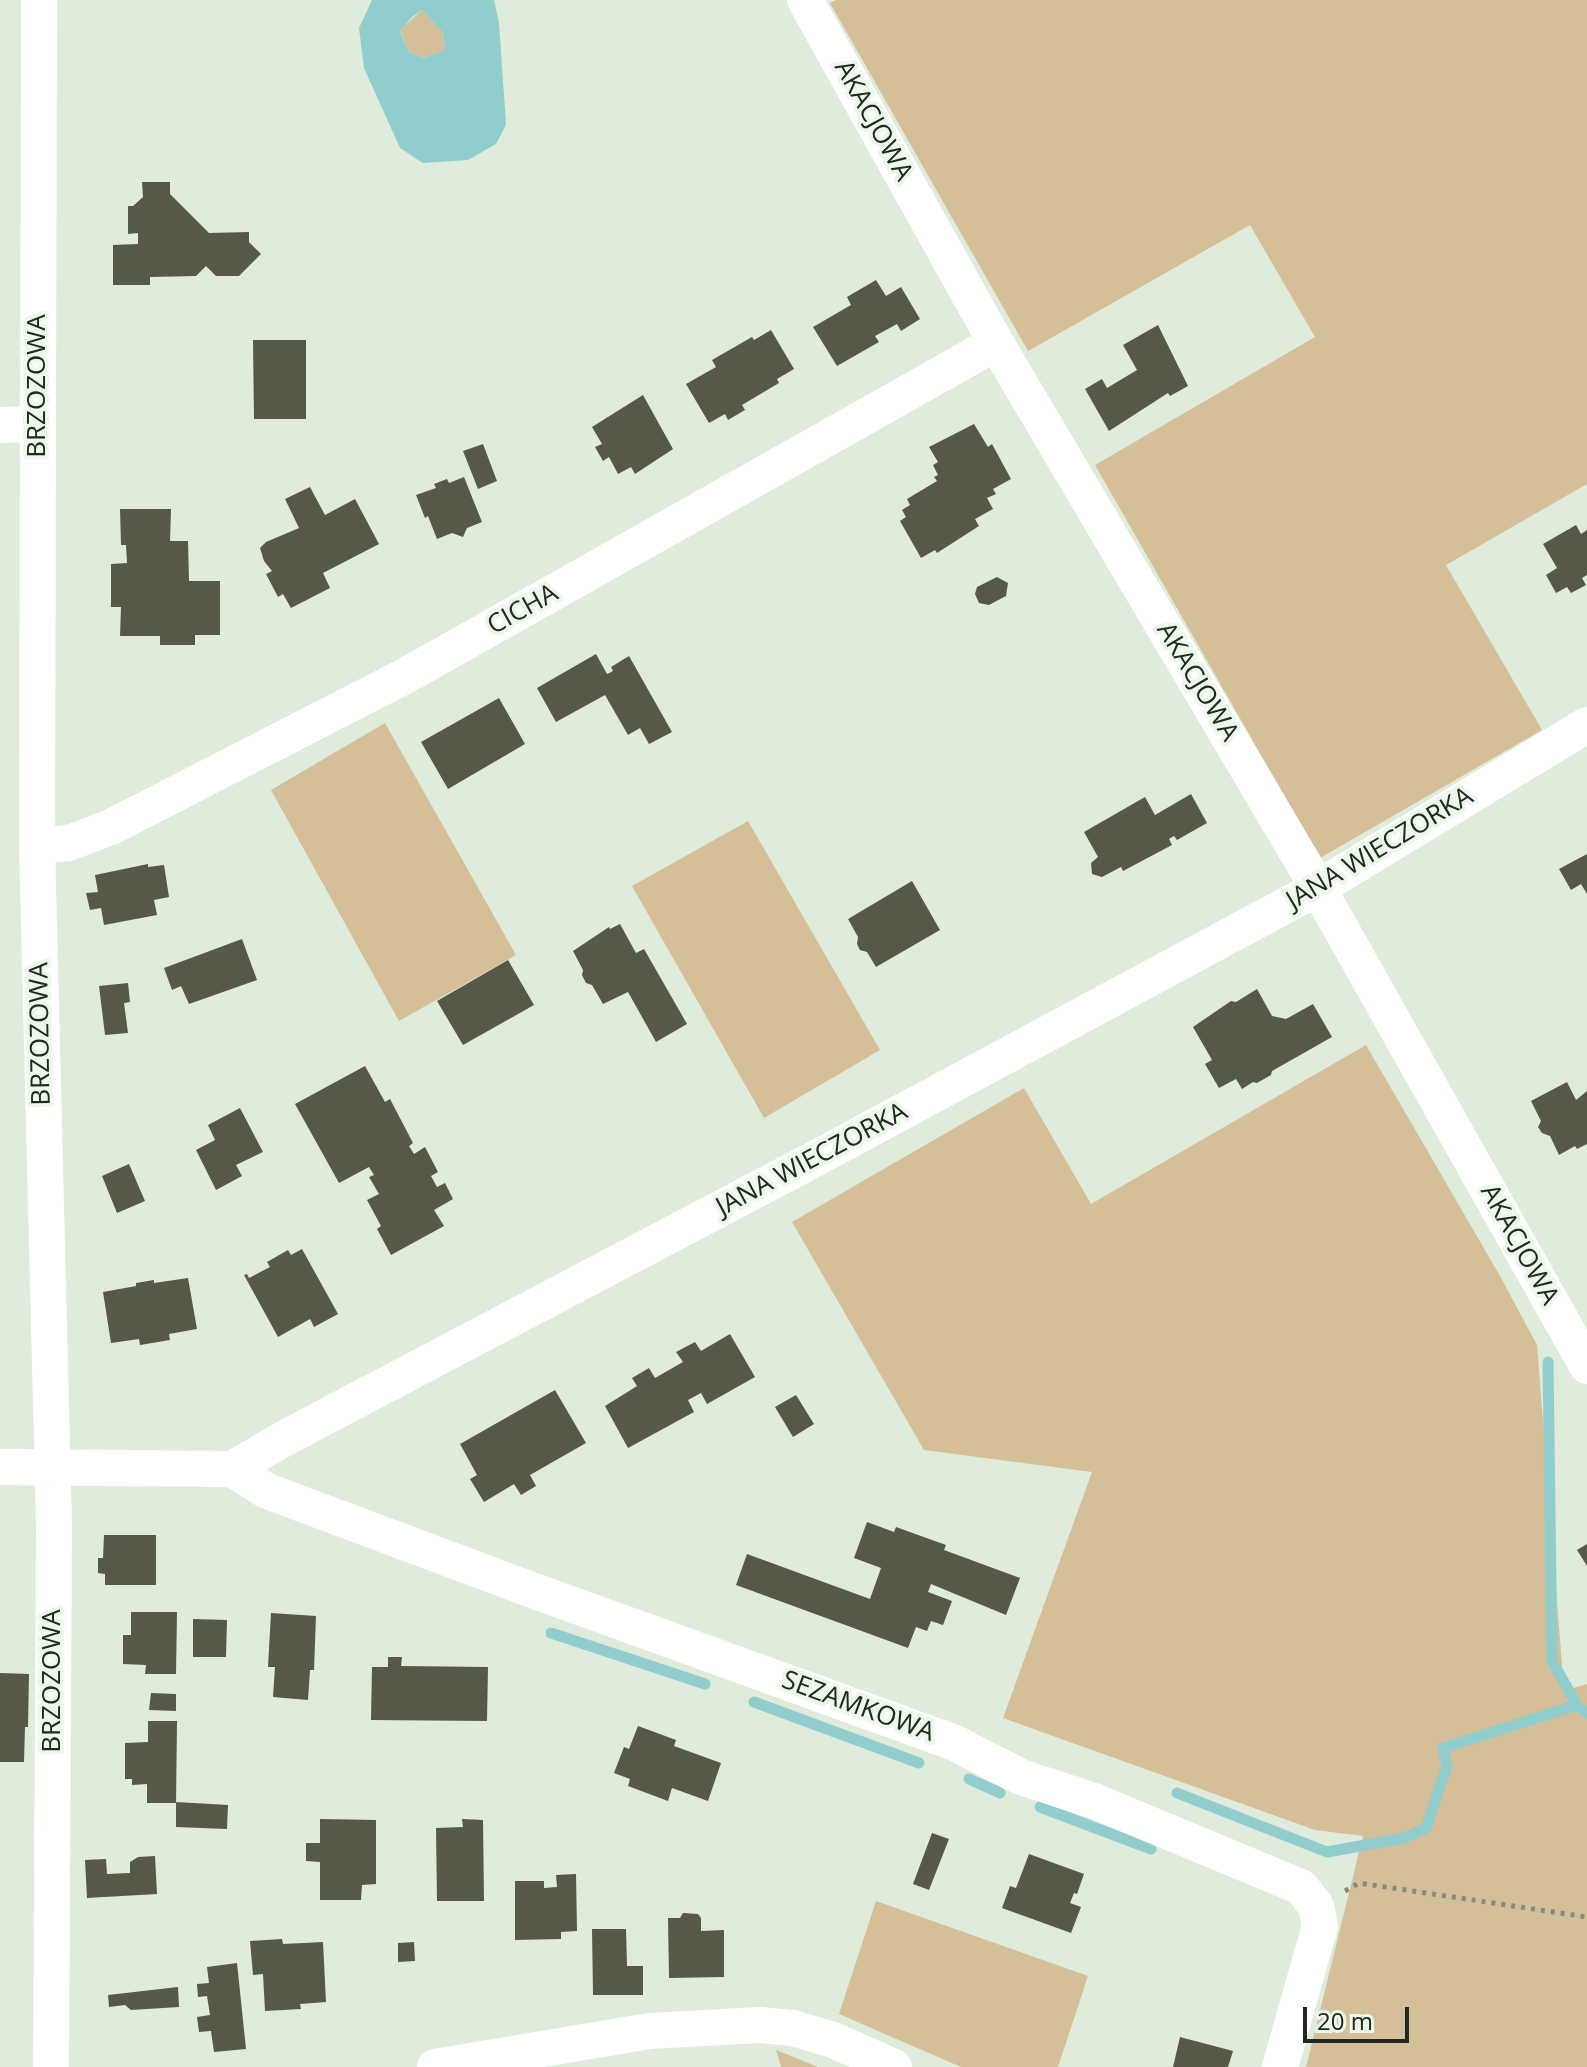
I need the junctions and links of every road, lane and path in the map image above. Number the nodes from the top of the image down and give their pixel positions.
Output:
1 (39, 0) edge
2 (805, 0) edge
3 (996, 343) junction
4 (38, 424) junction
5 (0, 425) edge
6 (1587, 725) edge
7 (37, 846) junction
8 (1318, 888) junction
9 (1587, 1366) edge
10 (0, 1467) edge
11 (51, 1467) junction
12 (232, 1469) junction
13 (1316, 1906) junction
14 (1587, 1917) edge
15 (51, 2067) edge
16 (435, 2067) edge
17 (894, 2067) edge
18 (1280, 2067) edge

1 - 4 street, BRZOZOWA
2 - 3 street, AKACJOWA
3 - 7 street, CICHA
3 - 8 street, AKACJOWA
4 - 5 street
4 - 7 street, BRZOZOWA
6 - 8 street, JANA WIECZORKA
7 - 11 street, BRZOZOWA
8 - 9 street, AKACJOWA
8 - 12 street, JANA WIECZORKA
10 - 11 street
11 - 12 street
11 - 15 street, BRZOZOWA
12 - 13 street, SEZAMKOWA
13 - 14 path
13 - 18 street
16 - 17 street

